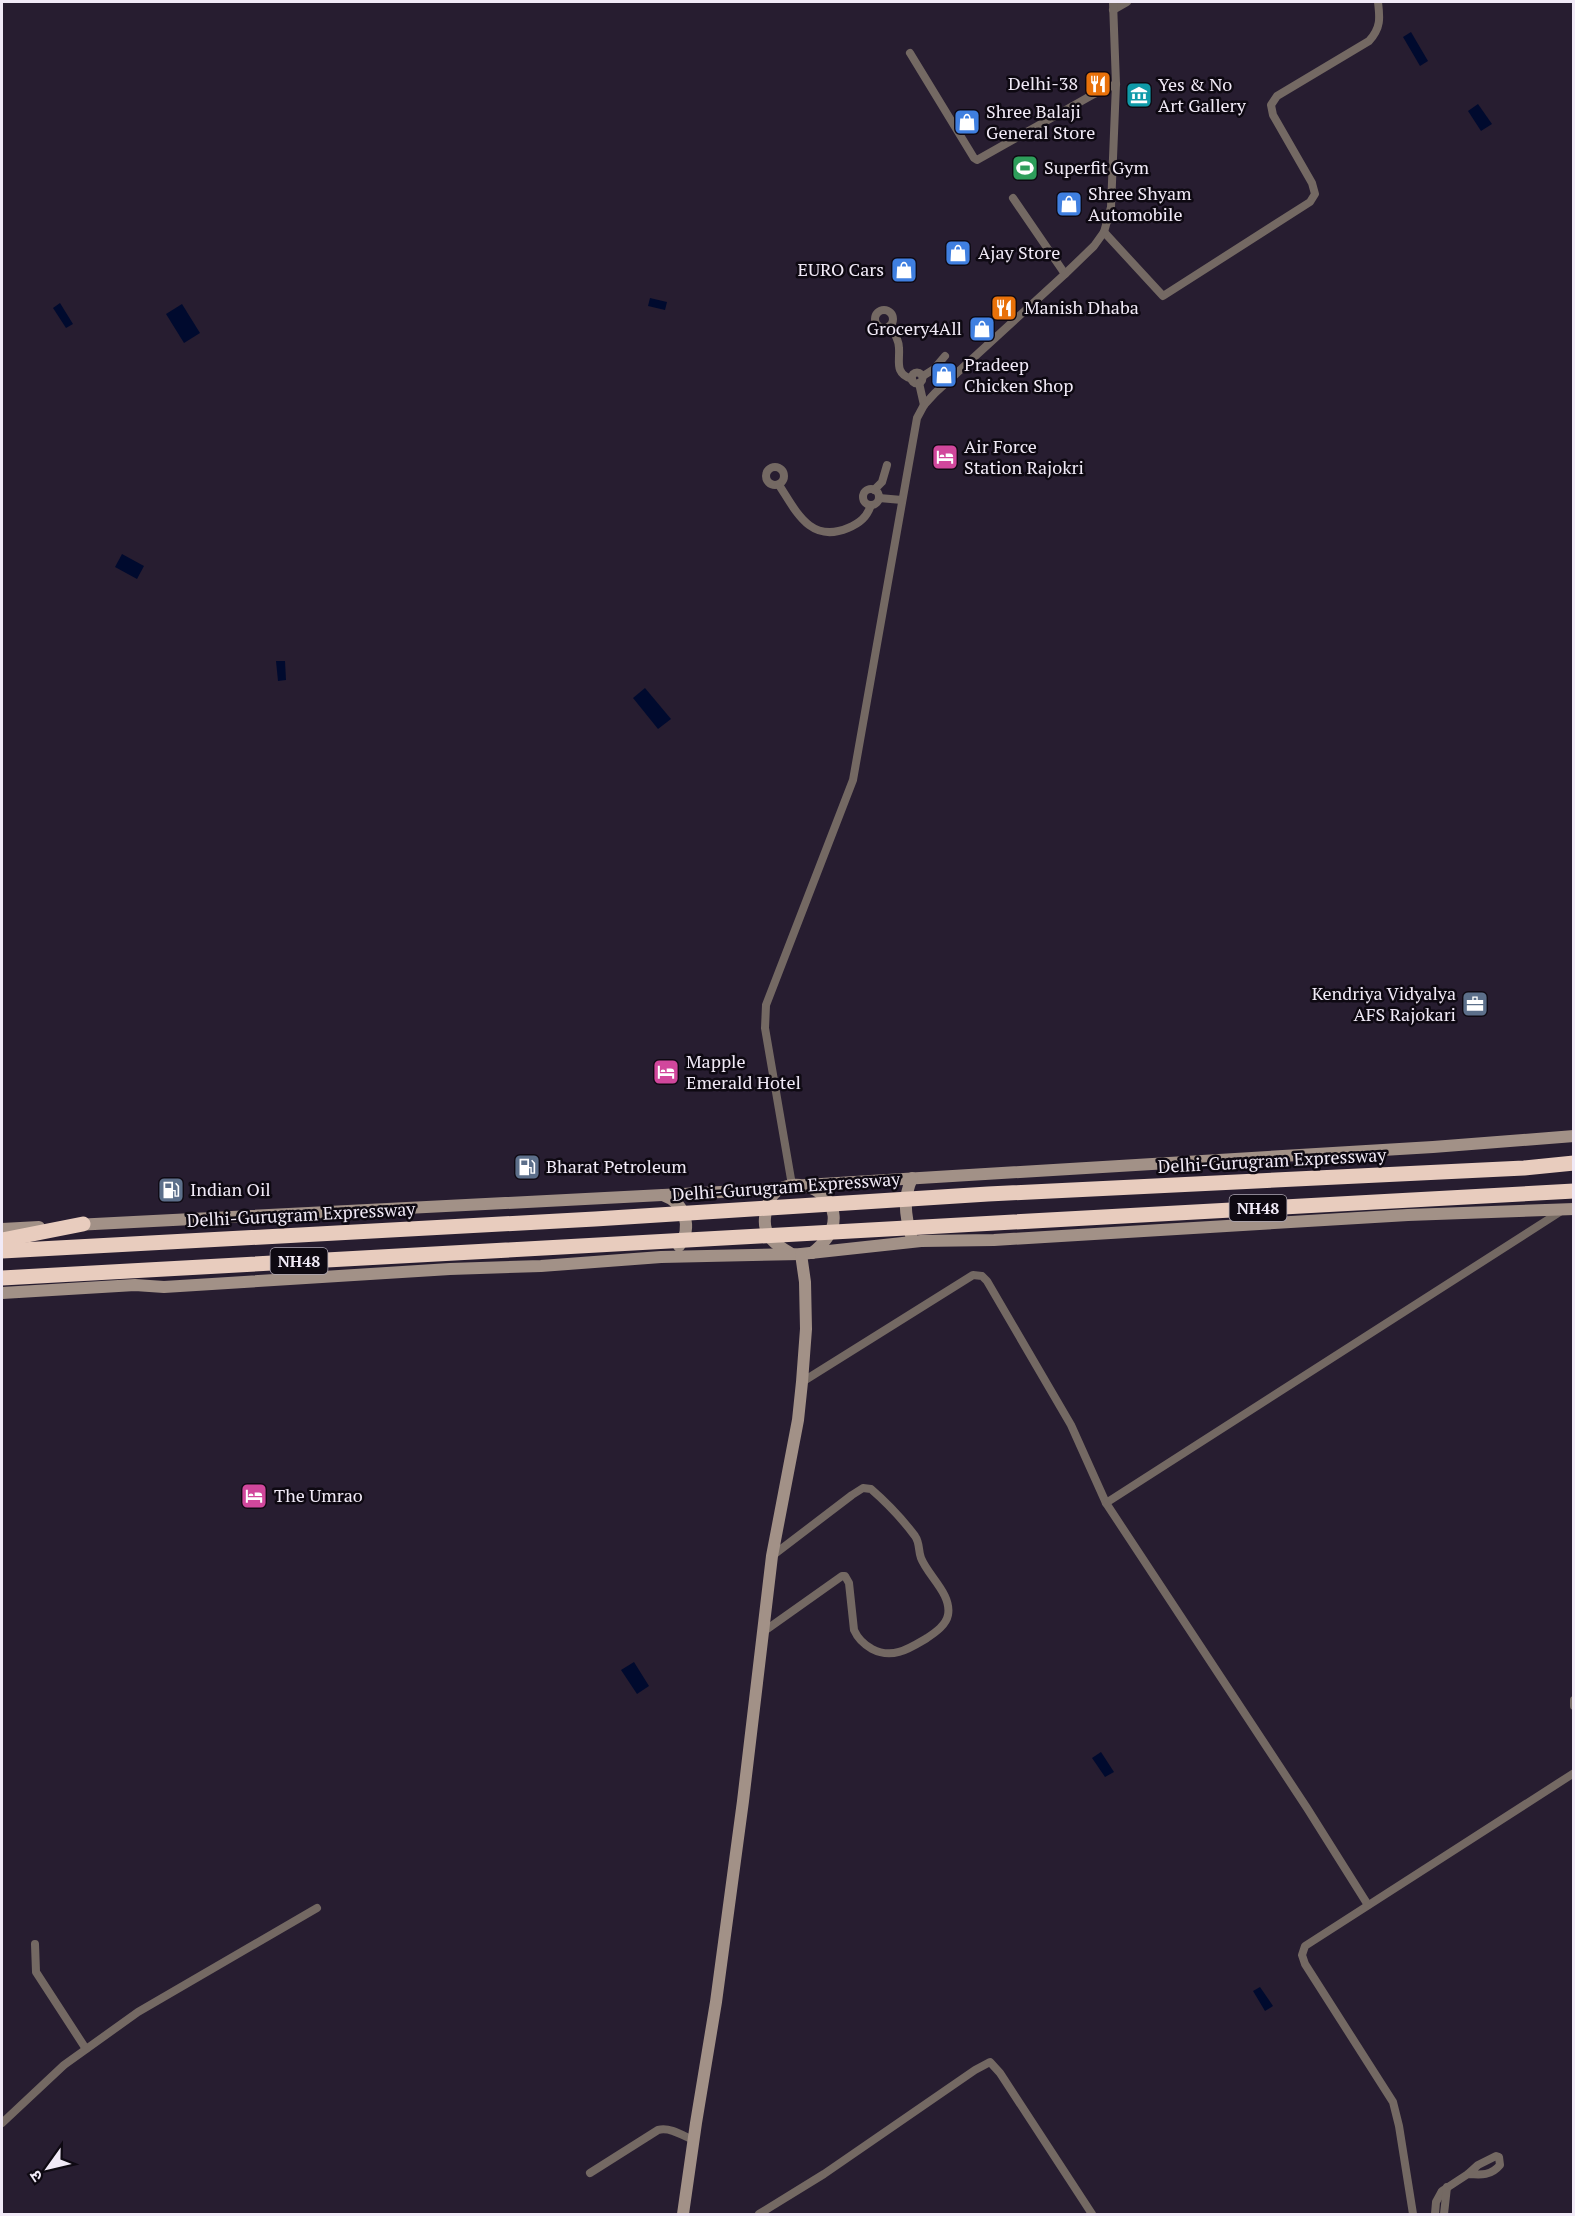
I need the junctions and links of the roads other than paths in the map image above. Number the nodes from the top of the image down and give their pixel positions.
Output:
1 (1127, 2) edge
2 (1378, 2) edge
3 (1113, 6) edge
4 (910, 53) dead end
5 (1116, 84) junction
6 (1013, 198) dead end
7 (1104, 232) junction
8 (1065, 274) junction
9 (890, 326) dead end
10 (945, 356) dead end
11 (918, 379) junction
12 (924, 405) junction
13 (887, 465) dead end
14 (779, 485) dead end
15 (877, 494) junction
16 (902, 500) junction
17 (871, 505) junction
18 (1574, 1136) edge
19 (1574, 1163) edge
20 (912, 1178) junction
21 (793, 1186) junction
22 (1574, 1191) edge
23 (661, 1195) junction
24 (1569, 1209) edge
25 (83, 1224) junction
26 (2, 1229) edge
27 (2, 1240) edge
28 (921, 1241) junction
29 (2, 1251) edge
30 (801, 1253) junction
31 (660, 1257) junction
32 (2, 1278) edge
33 (2, 1293) edge
34 (802, 1382) junction
35 (1106, 1503) junction
36 (772, 1556) junction
37 (764, 1632) junction
38 (1574, 1700) edge
39 (1574, 1706) edge
40 (1574, 1773) edge
41 (1368, 1905) junction
42 (317, 1908) dead end
43 (35, 1944) dead end
44 (86, 2049) junction
45 (2, 2123) edge
46 (693, 2140) junction
47 (590, 2173) dead end
48 (1468, 2174) dead end
49 (1448, 2187) junction
50 (684, 2214) edge
51 (759, 2214) edge
52 (1092, 2214) edge
53 (1413, 2214) edge
54 (1435, 2214) edge
55 (1444, 2214) edge

1 - 3 street
2 - 7 street
3 - 5 street
4 - 5 street
5 - 7 street
6 - 8 street
7 - 8 street
8 - 12 street
9 - 11 street
10 - 11 street
11 - 12 street
12 - 16 street
13 - 15 street
14 - 17 street
15 - 16 street
15 - 17 street
15 - 17 street
16 - 21 street
18 - 20 main road
19 - 29 highway, Delhi-Gurugram Expressway / NH48
20 - 21 main road
20 - 28 main road
21 - 23 main road
21 - 30 main road
21 - 30 main road
22 - 32 highway, NH48
23 - 25 main road
23 - 31 main road
24 - 28 main road
24 - 35 street
25 - 26 main road
25 - 27 highway
28 - 30 main road
30 - 31 main road
30 - 34 main road
31 - 33 main road
34 - 35 street
34 - 36 main road
35 - 41 street
36 - 37 main road
36 - 37 street
37 - 46 main road
38 - 39 street
40 - 41 street
41 - 53 street
42 - 44 street
43 - 44 street
44 - 45 street
46 - 47 street
46 - 50 main road
48 - 49 street
49 - 54 street
49 - 55 street
51 - 52 street

